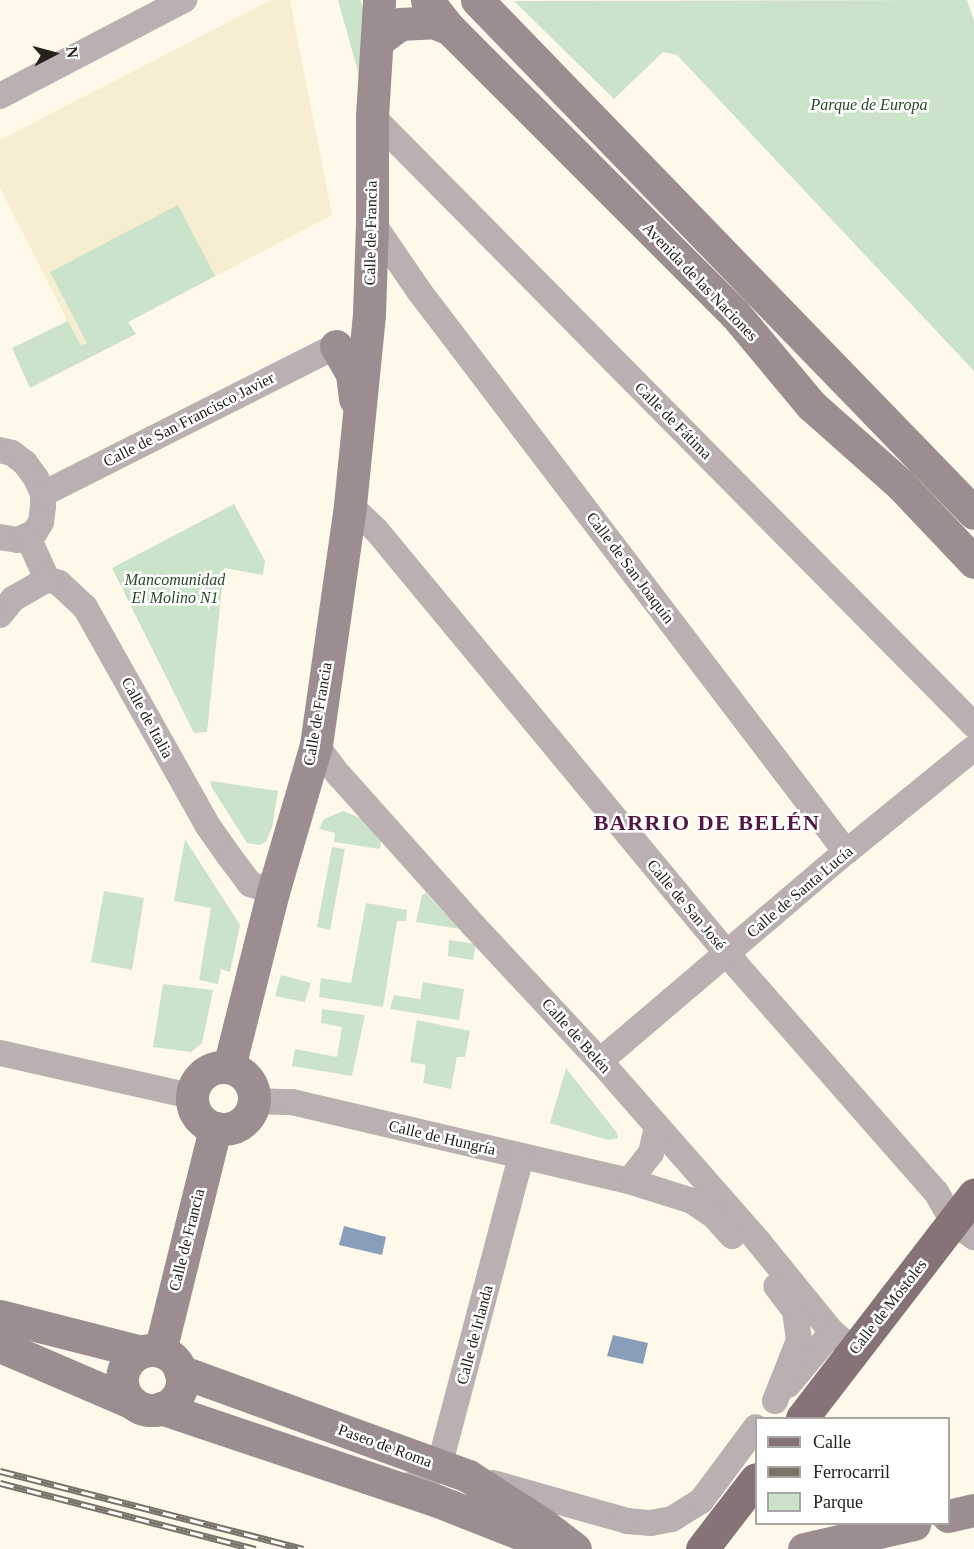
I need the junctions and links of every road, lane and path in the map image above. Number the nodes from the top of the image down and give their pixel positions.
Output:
1 (184, 0) edge
2 (379, 0) edge
3 (427, 0) edge
4 (477, 0) edge
5 (450, 29) junction
6 (377, 41) junction
7 (0, 96) edge
8 (372, 116) junction
9 (372, 222) junction
10 (415, 285) junction
11 (369, 314) junction
12 (336, 346) joint
13 (358, 424) junction
14 (1, 448) edge
15 (43, 494) junction
16 (350, 505) junction
17 (974, 513) edge
18 (15, 538) edge
19 (0, 558) edge
20 (974, 562) edge
21 (47, 579) junction
22 (0, 615) edge
23 (974, 725) edge
24 (316, 744) junction
25 (974, 748) edge
26 (846, 852) junction
27 (273, 892) junction
28 (726, 954) junction
29 (0, 1053) edge
30 (600, 1061) junction
31 (229, 1067) junction
32 (191, 1096) junction
33 (254, 1101) junction
34 (215, 1128) junction
35 (657, 1128) junction
36 (521, 1156) junction
37 (628, 1181) junction
38 (974, 1195) edge
39 (965, 1231) edge
40 (0, 1316) edge
41 (843, 1341) junction
42 (0, 1347) edge
43 (160, 1358) junction
44 (147, 1405) junction
45 (769, 1410) edge
46 (803, 1417) edge
47 (755, 1428) edge
48 (454, 1471) junction
49 (755, 1480) edge
50 (397, 1487) junction
51 (974, 1510) edge
52 (950, 1516) edge
53 (910, 1525) edge
54 (559, 1549) edge
55 (575, 1549) edge
56 (702, 1549) edge
57 (804, 1549) edge

1 - 7 street
2 - 6 main road, Calle de Francia
3 - 5 main road, Avenida de las Naciones
4 - 17 main road
5 - 6 main road
5 - 20 main road, Avenida de las Naciones
6 - 8 main road, Calle de Francia
8 - 9 main road, Calle de Francia
8 - 23 street, Calle de Fátima
9 - 10 street, Calle de San Joaquín
9 - 11 main road, Calle de Francia
10 - 11 street
10 - 26 street, Calle de San Joaquín
11 - 13 main road, Calle de Francia
12 - 13 main road, Calle de Francia
12 - 15 street, Calle de San Francisco Javier
13 - 16 main road, Calle de Francia
14 - 15 street
15 - 18 street
16 - 24 main road, Calle de Francia
16 - 28 street, Calle de San José
18 - 19 street
18 - 21 street
21 - 22 street
21 - 27 street, Calle de Italia
24 - 27 main road, Calle de Francia
24 - 30 street, Calle de Belén
25 - 26 street, Calle de Santa Lucía
26 - 28 street, Calle de Santa Lucía
27 - 31 main road, Calle de Francia
28 - 30 street, Calle de Santa Lucía
28 - 39 street, Calle de San José
29 - 32 street
30 - 35 street, Calle de Belén
31 - 32 main road
31 - 33 main road
32 - 34 main road
33 - 34 main road
33 - 36 street, Calle de Hungría
34 - 43 main road, Calle de Francia
35 - 37 street
35 - 41 street, Calle de Belén
36 - 37 street, Calle de Hungría
36 - 48 street, Calle de Irlanda
37 - 45 street, Calle de Hungría
38 - 39 main road, Calle de Móstoles
39 - 41 main road, Calle de Móstoles
40 - 43 main road, Paseo de Roma
41 - 45 street
41 - 46 main road, Calle de Móstoles
42 - 44 main road, Paseo de Roma
43 - 44 main road, Calle de Francia
43 - 44 main road
43 - 48 main road, Paseo de Roma
44 - 50 main road, Paseo de Roma
47 - 48 street
48 - 50 street
48 - 55 main road, Paseo de Roma
49 - 56 main road
50 - 54 main road, Paseo de Roma
51 - 52 main road
53 - 57 main road

